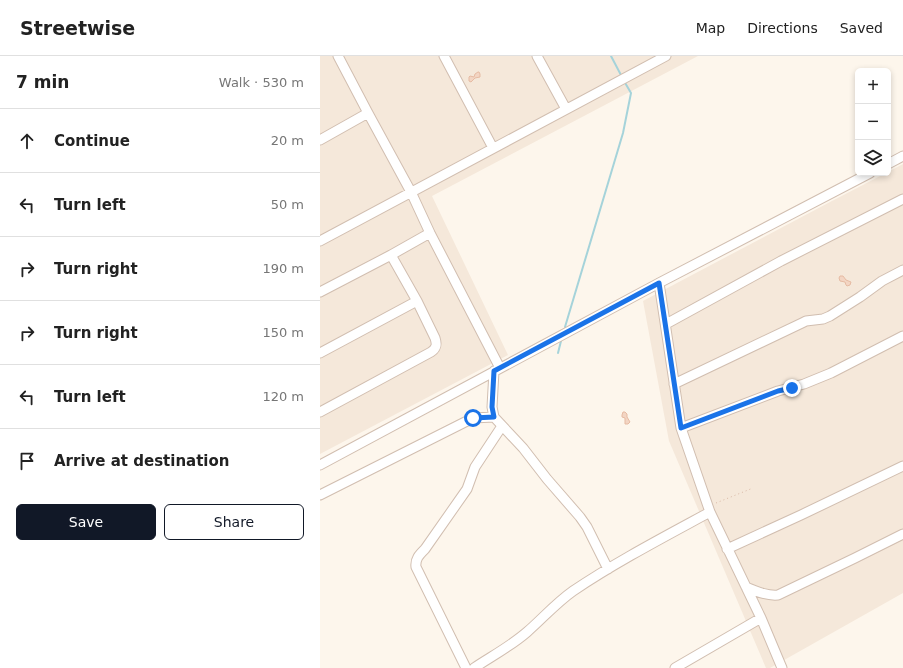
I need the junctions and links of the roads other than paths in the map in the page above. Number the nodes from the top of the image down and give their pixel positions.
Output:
1 (338, 56) edge
2 (444, 56) edge
3 (537, 56) edge
4 (666, 56) edge
5 (566, 109) junction
6 (368, 113) junction
7 (320, 140) edge
8 (493, 148) junction
9 (903, 156) edge
10 (891, 162) edge
11 (864, 176) edge
12 (411, 192) junction
13 (903, 198) edge
14 (430, 233) junction
15 (320, 241) edge
16 (391, 255) junction
17 (903, 270) edge
18 (659, 283) junction
19 (320, 292) edge
20 (417, 301) junction
21 (666, 324) junction
22 (903, 336) edge
23 (320, 353) edge
24 (497, 370) junction
25 (674, 384) junction
26 (320, 412) edge
27 (494, 417) junction
28 (502, 426) junction
29 (681, 428) junction
30 (320, 465) edge
31 (903, 466) edge
32 (320, 495) edge
33 (709, 509) junction
34 (903, 534) edge
35 (727, 549) junction
36 (608, 569) junction
37 (746, 587) junction
38 (761, 618) junction
39 (466, 668) edge
40 (474, 668) edge
41 (675, 668) edge
42 (782, 668) edge

1 - 6 street
2 - 8 street
3 - 5 street
4 - 5 street
5 - 8 street
6 - 7 street
6 - 12 street
8 - 12 street
9 - 10 street
11 - 18 street
12 - 14 street
12 - 15 street
13 - 21 street
14 - 16 street
14 - 24 street
16 - 19 street
16 - 20 street
17 - 25 street
18 - 21 street
18 - 24 street
20 - 23 street
20 - 26 street
21 - 25 street
22 - 29 street
24 - 27 street
24 - 30 street
25 - 29 street
27 - 28 street
27 - 32 street
28 - 36 street
28 - 39 street
29 - 33 street
31 - 35 street
33 - 35 street
33 - 36 street
34 - 37 street
35 - 37 street
36 - 40 street
37 - 38 street
38 - 41 street
38 - 42 street

